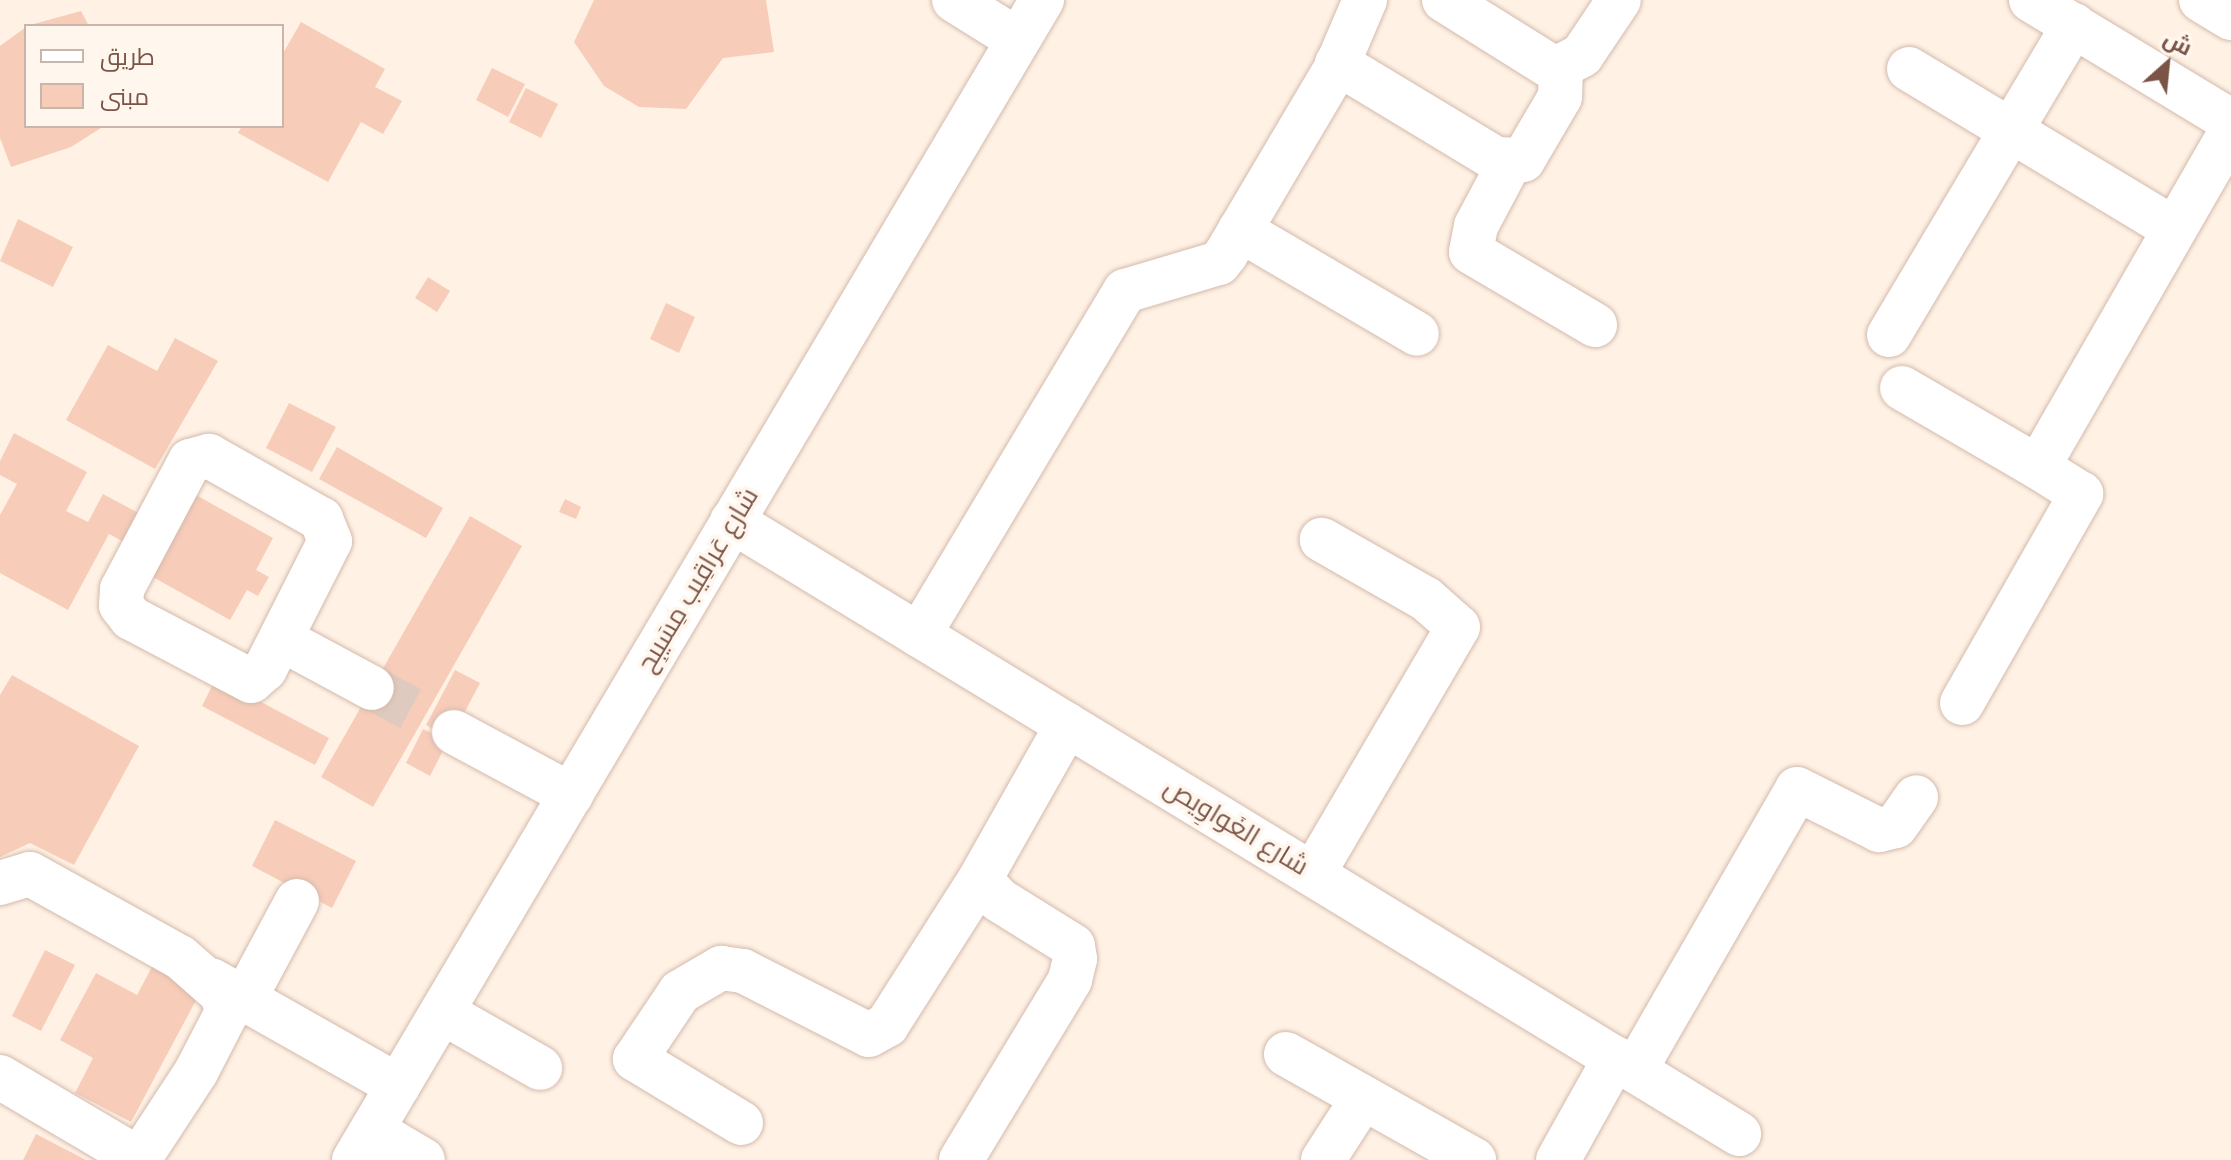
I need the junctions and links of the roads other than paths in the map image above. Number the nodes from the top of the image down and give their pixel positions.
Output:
1 (954, 0) edge
2 (1042, 0) edge
3 (1365, 0) edge
4 (1444, 0) edge
5 (1619, 0) edge
6 (2031, 0) edge
7 (2201, 0) edge
8 (2231, 18) edge
9 (2074, 25) junction
10 (1018, 40) junction
11 (1337, 63) junction
12 (1557, 68) junction
13 (1909, 69) dead end
14 (2231, 121) edge
15 (2011, 131) junction
16 (2231, 132) edge
17 (1510, 162) junction
18 (2173, 228) junction
19 (1240, 230) junction
20 (1595, 325) dead end
21 (1417, 334) dead end
22 (1889, 335) dead end
23 (1902, 388) dead end
24 (2038, 467) junction
25 (732, 521) junction
26 (1322, 540) dead end
27 (919, 635) junction
28 (281, 639) junction
29 (372, 688) tunnel mouth
30 (1962, 703) dead end
31 (436, 723) tunnel mouth
32 (1067, 725) junction
33 (571, 795) junction
34 (1916, 797) dead end
35 (1313, 874) junction
36 (980, 879) junction
37 (0, 883) edge
38 (297, 901) dead end
39 (228, 989) junction
40 (442, 1012) junction
41 (1286, 1054) dead end
42 (1625, 1064) junction
43 (540, 1068) dead end
44 (0, 1077) edge
45 (398, 1086) junction
46 (1363, 1098) junction
47 (741, 1123) dead end
48 (1739, 1134) dead end
49 (363, 1145) edge
50 (121, 1160) edge
51 (140, 1160) edge
52 (423, 1160) edge
53 (961, 1160) edge
54 (1323, 1160) edge
55 (1474, 1160) edge
56 (1558, 1160) edge

1 - 10 street
2 - 10 street, شارع عَراقِيب مِسَيبِح
3 - 11 street
4 - 12 street
5 - 12 street
6 - 9 street
7 - 8 street
9 - 14 street
9 - 15 street
10 - 25 street, شارع عَراقِيب مِسَيبِح
11 - 17 street
11 - 19 street
12 - 17 street
13 - 15 street
15 - 18 street
15 - 22 street
16 - 18 street
17 - 20 street
18 - 24 street
19 - 21 street
19 - 27 street
23 - 24 street
24 - 30 street
25 - 27 street, شارع الغَواوِيص
25 - 33 street, شارع عَراقِيب مِسَيبِح
26 - 35 street
27 - 32 street, شارع الغَواوِيص
28 - 28 street
28 - 29 street
31 - 33 street
32 - 35 street, شارع الغَواوِيص
32 - 36 street
33 - 40 street, شارع عَراقِيب مِسَيبِح
34 - 42 street
35 - 42 street, شارع الغَواوِيص
36 - 47 street
36 - 53 street
37 - 39 street
38 - 39 street
39 - 45 street
39 - 51 street
40 - 43 street
40 - 45 street, شارع عَراقِيب مِسَيبِح
41 - 46 street
42 - 48 street, شارع الغَواوِيص
42 - 56 street
44 - 51 street
45 - 49 street, شارع عَراقِيب مِسَيبِح
46 - 54 street
46 - 55 street
49 - 52 street
50 - 51 street

